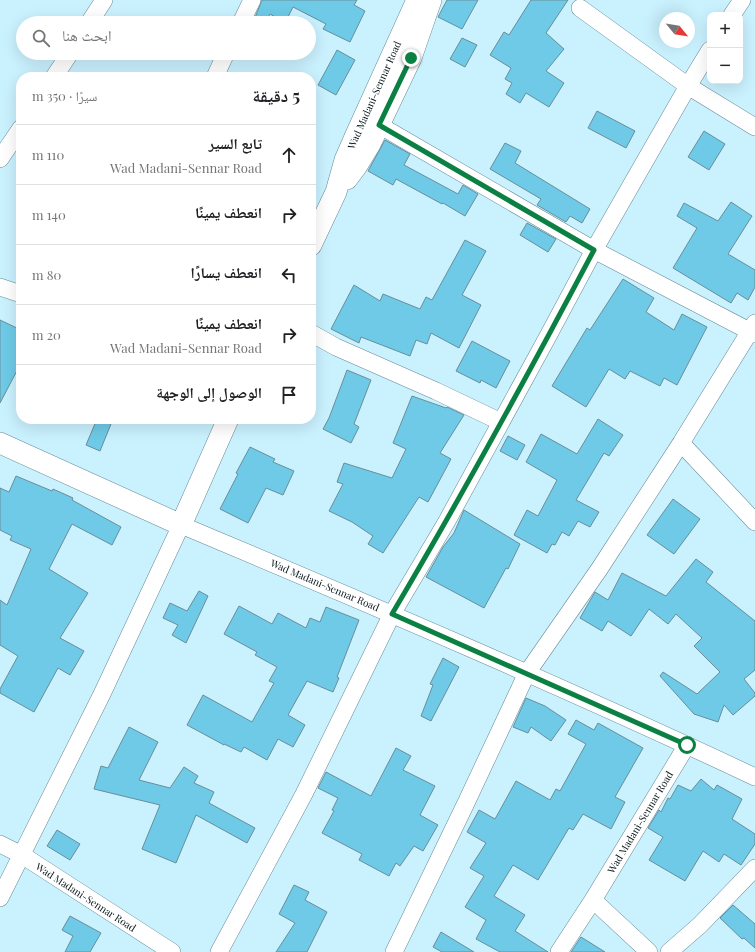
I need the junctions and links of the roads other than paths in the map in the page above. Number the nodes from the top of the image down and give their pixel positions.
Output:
1 (104, 0) edge
2 (252, 0) edge
3 (417, 0) edge
4 (431, 0) edge
5 (742, 0) edge
6 (580, 8) dead end
7 (734, 12) edge
8 (94, 16) edge
9 (244, 16) edge
10 (707, 55) edge
11 (65, 60) edge
12 (223, 60) edge
13 (57, 72) edge
14 (217, 72) edge
15 (688, 86) junction
16 (379, 125) junction
17 (755, 127) edge
18 (16, 135) edge
19 (0, 159) edge
20 (336, 192) junction
21 (316, 234) edge
22 (594, 250) junction
23 (0, 287) edge
24 (16, 292) edge
25 (753, 330) edge
26 (316, 336) edge
27 (501, 422) junction
28 (226, 424) edge
29 (0, 443) edge
30 (681, 443) junction
31 (755, 522) edge
32 (181, 525) junction
33 (392, 614) junction
34 (527, 673) junction
35 (687, 745) junction
36 (755, 777) edge
37 (0, 844) edge
38 (22, 856) junction
39 (755, 868) edge
40 (0, 898) edge
41 (593, 900) junction
42 (172, 952) edge
43 (219, 952) edge
44 (394, 952) edge
45 (559, 952) edge
46 (649, 952) edge
47 (669, 952) edge

1 - 8 street
2 - 9 street
3 - 20 street, Wad Madani-Sennar Road
4 - 16 street, Wad Madani-Sennar Road
5 - 7 street
6 - 15 street
10 - 15 street
11 - 13 street
12 - 14 street
15 - 17 street
15 - 22 street
16 - 20 street, Wad Madani-Sennar Road
16 - 22 street
18 - 19 street
20 - 21 street, Wad Madani-Sennar Road
22 - 25 street
22 - 27 street
23 - 24 street
25 - 30 street
26 - 27 street
27 - 33 street
28 - 32 street
29 - 32 street, Wad Madani-Sennar Road
30 - 31 street
30 - 34 street
32 - 33 street, Wad Madani-Sennar Road
32 - 38 street
33 - 34 street, Wad Madani-Sennar Road
33 - 43 street
34 - 35 street, Wad Madani-Sennar Road
34 - 44 street
35 - 36 street, Wad Madani-Sennar Road
35 - 41 street, Wad Madani-Sennar Road
37 - 38 street, Wad Madani-Sennar Road
38 - 40 street
38 - 42 street, Wad Madani-Sennar Road
39 - 47 street
41 - 45 street, Wad Madani-Sennar Road
41 - 46 street

